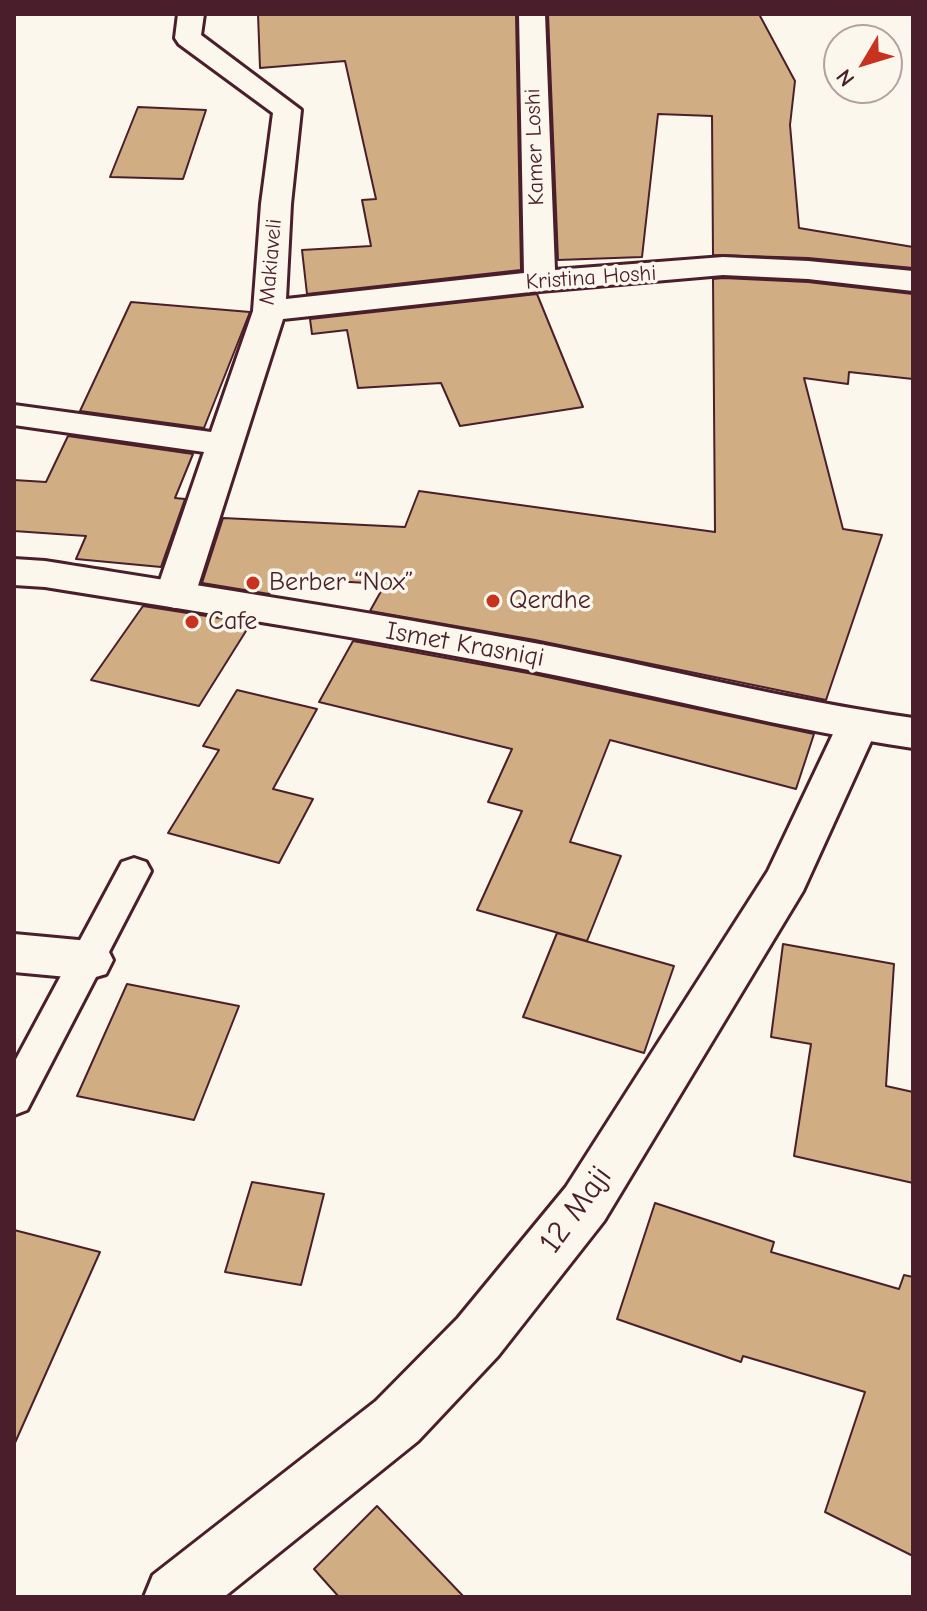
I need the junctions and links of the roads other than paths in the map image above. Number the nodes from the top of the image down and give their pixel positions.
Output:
1 (191, 14) edge
2 (532, 14) edge
3 (540, 281) junction
4 (913, 281) edge
5 (269, 311) junction
6 (14, 415) edge
7 (223, 444) junction
8 (14, 572) edge
9 (175, 595) junction
10 (857, 726) junction
11 (913, 733) edge
12 (134, 871) dead end
13 (14, 953) edge
14 (89, 960) junction
15 (14, 1099) edge
16 (175, 1597) edge

1 - 5 street, Makiaveli
2 - 3 street, Kamer Loshi
3 - 4 street, Kristina Hoshi
3 - 5 street, Kristina Hoshi
5 - 7 street, Makiaveli
6 - 7 street
7 - 9 street, Makiaveli
8 - 9 street, Ismet Krasniqi
9 - 10 street, Ismet Krasniqi
10 - 11 street, Ismet Krasniqi
10 - 16 street, 12 Maji
12 - 14 lane
13 - 14 street
14 - 15 lane

